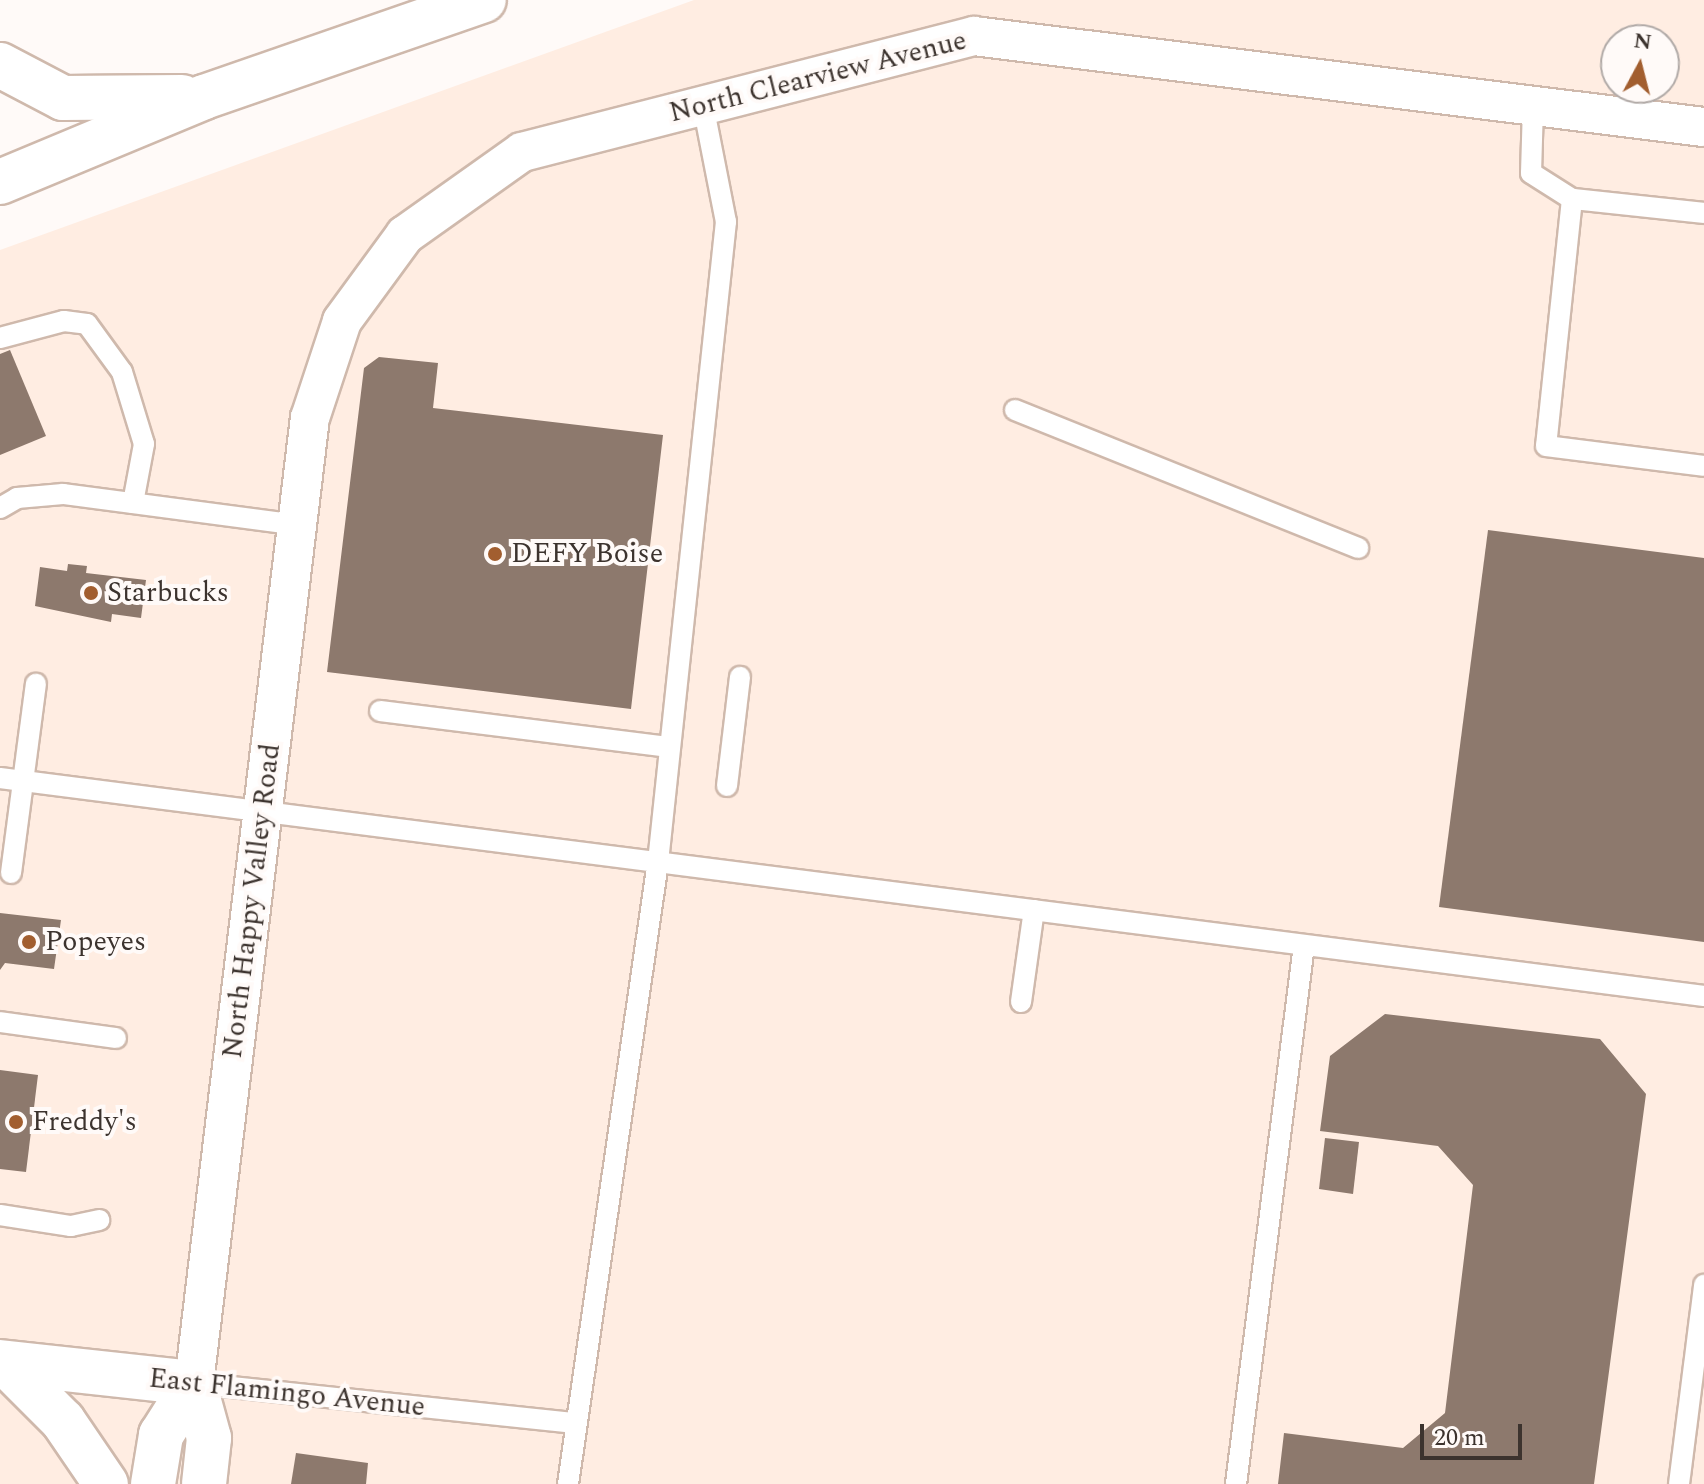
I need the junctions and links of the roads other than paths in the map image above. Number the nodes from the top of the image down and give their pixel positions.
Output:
1 (484, 0) edge
2 (0, 65) edge
3 (204, 97) junction
4 (703, 105) junction
5 (1533, 106) junction
6 (1704, 127) edge
7 (0, 182) edge
8 (1572, 199) junction
9 (1704, 213) edge
10 (0, 338) edge
11 (1015, 410) dead end
12 (310, 418) joint
13 (1704, 466) edge
14 (133, 503) junction
15 (1, 504) edge
16 (297, 525) junction
17 (1358, 548) dead end
18 (740, 677) dead end
19 (36, 684) dead end
20 (380, 711) dead end
21 (670, 747) junction
22 (10, 779) edge
23 (727, 786) dead end
24 (263, 812) junction
25 (658, 862) junction
26 (11, 873) dead end
27 (1034, 910) junction
28 (1304, 945) junction
29 (1704, 996) edge
30 (1021, 1002) dead end
31 (0, 1022) edge
32 (116, 1038) dead end
33 (0, 1215) edge
34 (99, 1220) dead end
35 (1704, 1285) edge
36 (2, 1362) edge
37 (194, 1383) junction
38 (575, 1423) junction
39 (106, 1484) edge
40 (153, 1484) edge
41 (204, 1484) edge
42 (568, 1484) edge
43 (1236, 1484) edge
44 (1679, 1484) edge

1 - 3 main road
2 - 3 main road
3 - 7 main road
4 - 5 street, North Clearview Avenue
4 - 12 street, North Clearview Avenue
4 - 21 lane
5 - 6 street, North Clearview Avenue
5 - 8 lane
8 - 9 lane
8 - 13 lane
10 - 14 lane
11 - 17 lane
12 - 16 street, North Happy Valley Road
14 - 15 lane
14 - 16 lane
16 - 24 street, North Happy Valley Road
18 - 23 lane
19 - 22 lane
20 - 21 lane
21 - 25 lane
22 - 24 lane
22 - 26 lane
24 - 25 lane
24 - 37 street, North Happy Valley Road
25 - 27 lane
25 - 38 lane
27 - 28 lane
27 - 30 lane
28 - 29 lane
28 - 43 lane
31 - 32 lane
33 - 34 lane
35 - 44 lane
36 - 37 main road, East Flamingo Avenue
36 - 39 main road
37 - 38 lane, East Flamingo Avenue
37 - 40 main road, North Happy Valley Road
37 - 41 main road, North Happy Valley Road
38 - 42 lane

